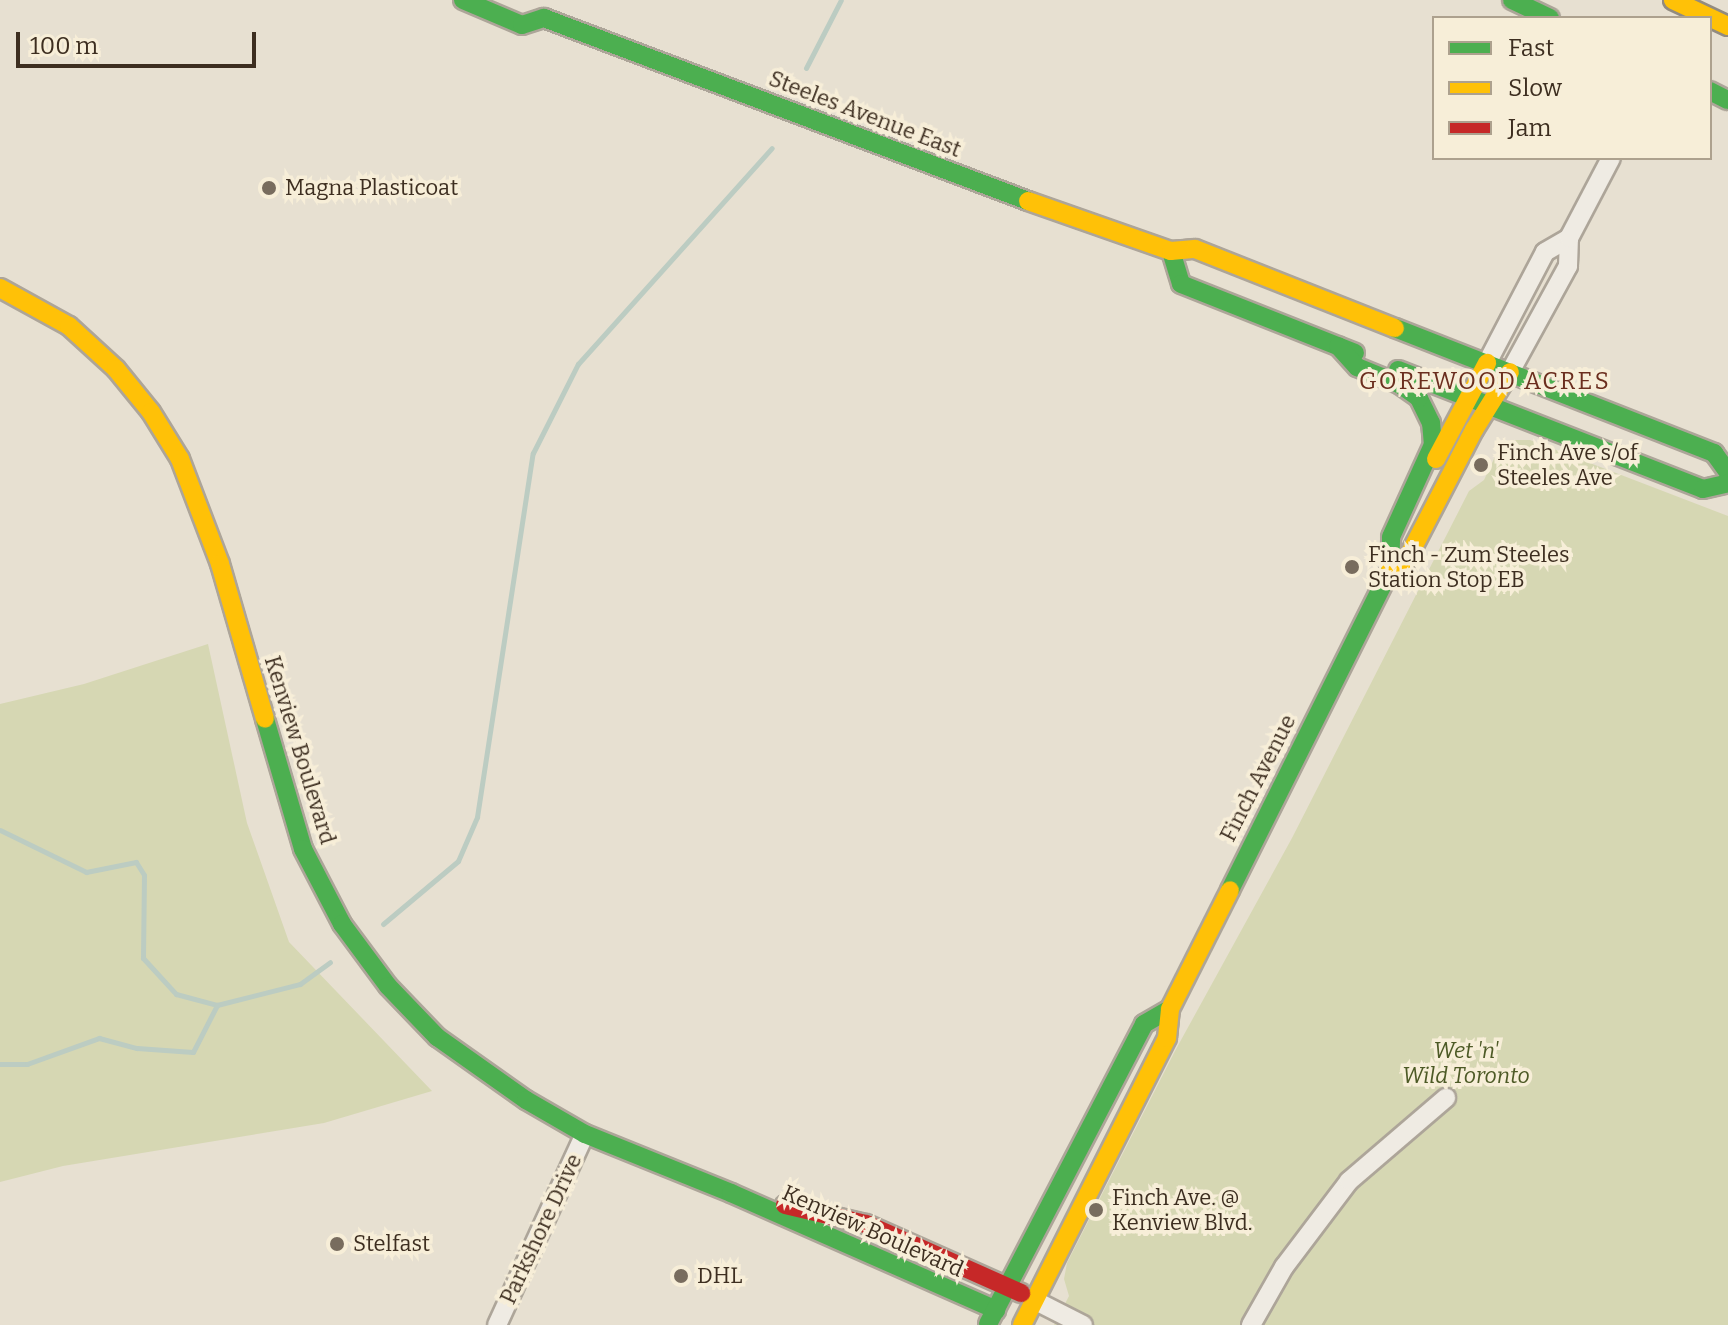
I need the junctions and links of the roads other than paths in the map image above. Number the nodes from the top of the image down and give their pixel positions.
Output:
1 (463, 0) edge
2 (535, 0) edge
3 (1512, 0) edge
4 (1673, 0) edge
5 (1546, 16) edge
6 (1707, 16) edge
7 (544, 18) junction
8 (1610, 160) edge
9 (1569, 238) junction
10 (1171, 251) junction
11 (0, 288) edge
12 (1338, 346) junction
13 (1487, 363) junction
14 (1510, 372) junction
15 (1467, 398) junction
16 (1489, 406) junction
17 (1728, 472) edge
18 (1728, 483) edge
19 (1390, 561) junction
20 (1170, 1009) junction
21 (1446, 1098) dead end
22 (585, 1134) junction
23 (731, 1193) junction
24 (1008, 1286) junction
25 (1034, 1300) junction
26 (992, 1318) edge
27 (1026, 1324) edge
28 (497, 1325) edge
29 (1083, 1325) edge
30 (1251, 1325) edge

1 - 7 main road, Steeles Avenue East
2 - 7 main road
3 - 5 main road
4 - 6 main road, bridge
7 - 10 main road, Steeles Avenue East
8 - 9 street
9 - 13 street
9 - 14 street
10 - 12 main road
10 - 13 main road, Steeles Avenue East
11 - 22 main road, Kenview Boulevard
12 - 15 main road
12 - 19 main road
13 - 14 main road, Steeles Avenue East
13 - 15 main road, Finch Avenue
14 - 16 main road, Finch Avenue
14 - 17 main road, Steeles Avenue East
15 - 16 main road
15 - 19 main road, Finch Avenue
16 - 18 main road
16 - 19 main road, Finch Avenue
19 - 20 main road, Finch Avenue
20 - 24 main road, Finch Avenue
20 - 25 main road, Finch Avenue
21 - 30 street
22 - 23 main road, Kenview Boulevard
22 - 28 street, Parkshore Drive
23 - 24 main road, Kenview Boulevard
23 - 26 main road, Kenview Boulevard
24 - 25 main road, Kenview Boulevard
24 - 26 main road, Finch Avenue
25 - 27 main road, Finch Avenue
25 - 29 street
26 - 27 street

